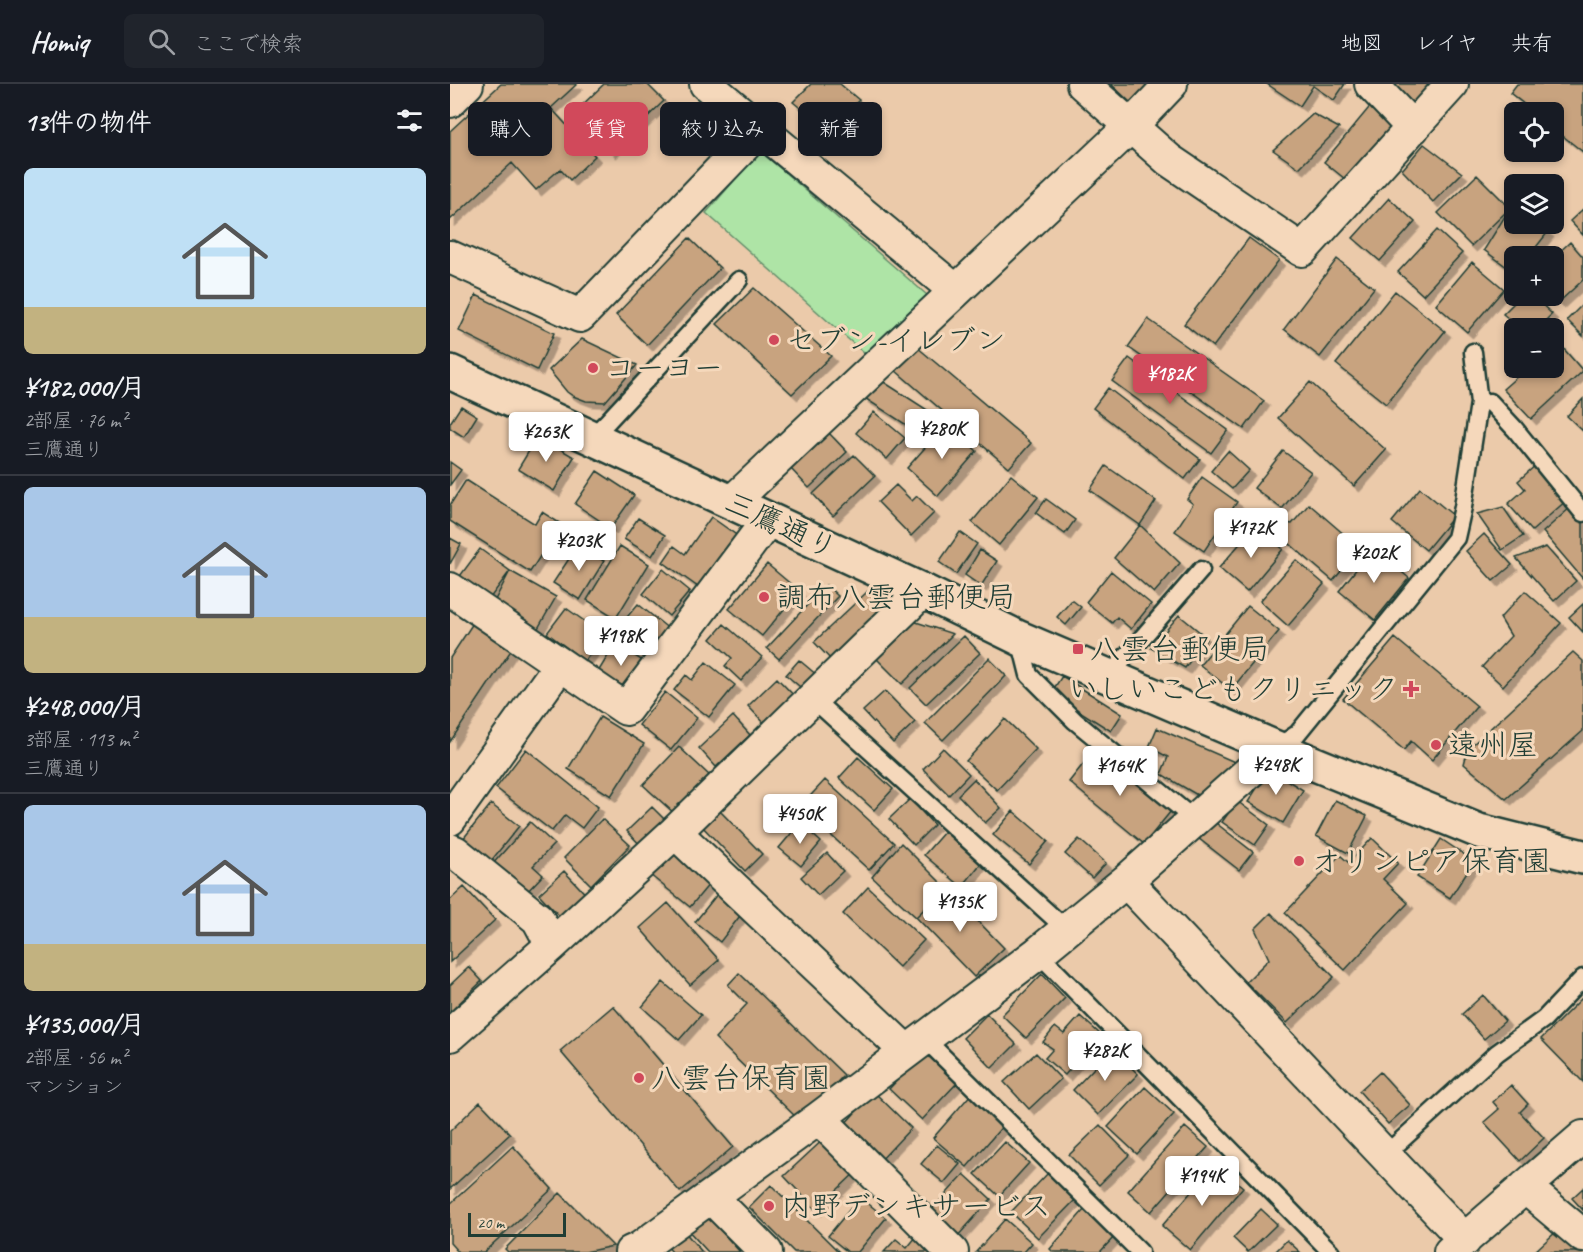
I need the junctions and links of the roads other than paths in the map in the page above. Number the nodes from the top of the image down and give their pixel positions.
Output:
1 (467, 84) edge
2 (706, 84) edge
3 (1083, 84) edge
4 (1171, 84) edge
5 (1371, 84) edge
6 (1452, 84) edge
7 (450, 101) edge
8 (728, 102) edge
9 (1130, 127) junction
10 (1413, 128) junction
11 (786, 150) edge
12 (734, 156) edge
13 (450, 257) edge
14 (739, 280) dead end
15 (956, 291) junction
16 (1473, 352) dead end
17 (450, 372) edge
18 (1479, 403) junction
19 (592, 436) junction
20 (732, 502) junction
21 (1583, 513) edge
22 (768, 520) junction
23 (1201, 570) dead end
24 (450, 589) edge
25 (923, 591) junction
26 (1019, 638) junction
27 (560, 665) junction
28 (1109, 676) junction
29 (812, 698) junction
30 (1276, 748) junction
31 (450, 819) edge
32 (1196, 820) junction
33 (675, 832) junction
34 (1578, 849) edge
35 (450, 850) edge
36 (1126, 881) junction
37 (1067, 930) junction
38 (552, 945) junction
39 (1038, 953) junction
40 (1583, 978) edge
41 (450, 1035) edge
42 (915, 1044) junction
43 (819, 1118) junction
44 (1583, 1137) edge
45 (1385, 1155) junction
46 (1525, 1187) junction
47 (711, 1197) junction
48 (1583, 1236) edge
49 (1457, 1246) edge
50 (631, 1252) edge
51 (766, 1252) edge
52 (952, 1252) edge
53 (1140, 1252) edge
54 (1331, 1252) edge

1 - 7 street
2 - 8 street
3 - 9 street
4 - 9 street
5 - 10 street
6 - 10 street
9 - 10 street
9 - 15 street
11 - 15 street
12 - 13 street
14 - 19 lane
15 - 20 street
16 - 18 lane
17 - 19 main road, 三鷹通り
18 - 21 lane
18 - 30 lane
19 - 20 main road, 三鷹通り
20 - 22 main road, 三鷹通り
22 - 25 main road, 三鷹通り
22 - 27 street
23 - 28 lane
24 - 27 street
25 - 26 main road, 三鷹通り
25 - 29 street
26 - 28 main road, 三鷹通り
26 - 32 lane
27 - 31 street
28 - 30 main road, 三鷹通り
29 - 33 street
29 - 37 lane
30 - 32 street
30 - 34 main road, 三鷹通り
32 - 36 street
33 - 38 street
33 - 42 street
35 - 38 street
36 - 37 street
36 - 45 street
37 - 39 street
38 - 41 street
39 - 42 street
39 - 54 lane
40 - 45 lane
42 - 43 street
42 - 53 lane
43 - 47 street
43 - 52 street
44 - 46 street
45 - 49 street
46 - 48 street
46 - 49 street
47 - 50 street
47 - 51 street

